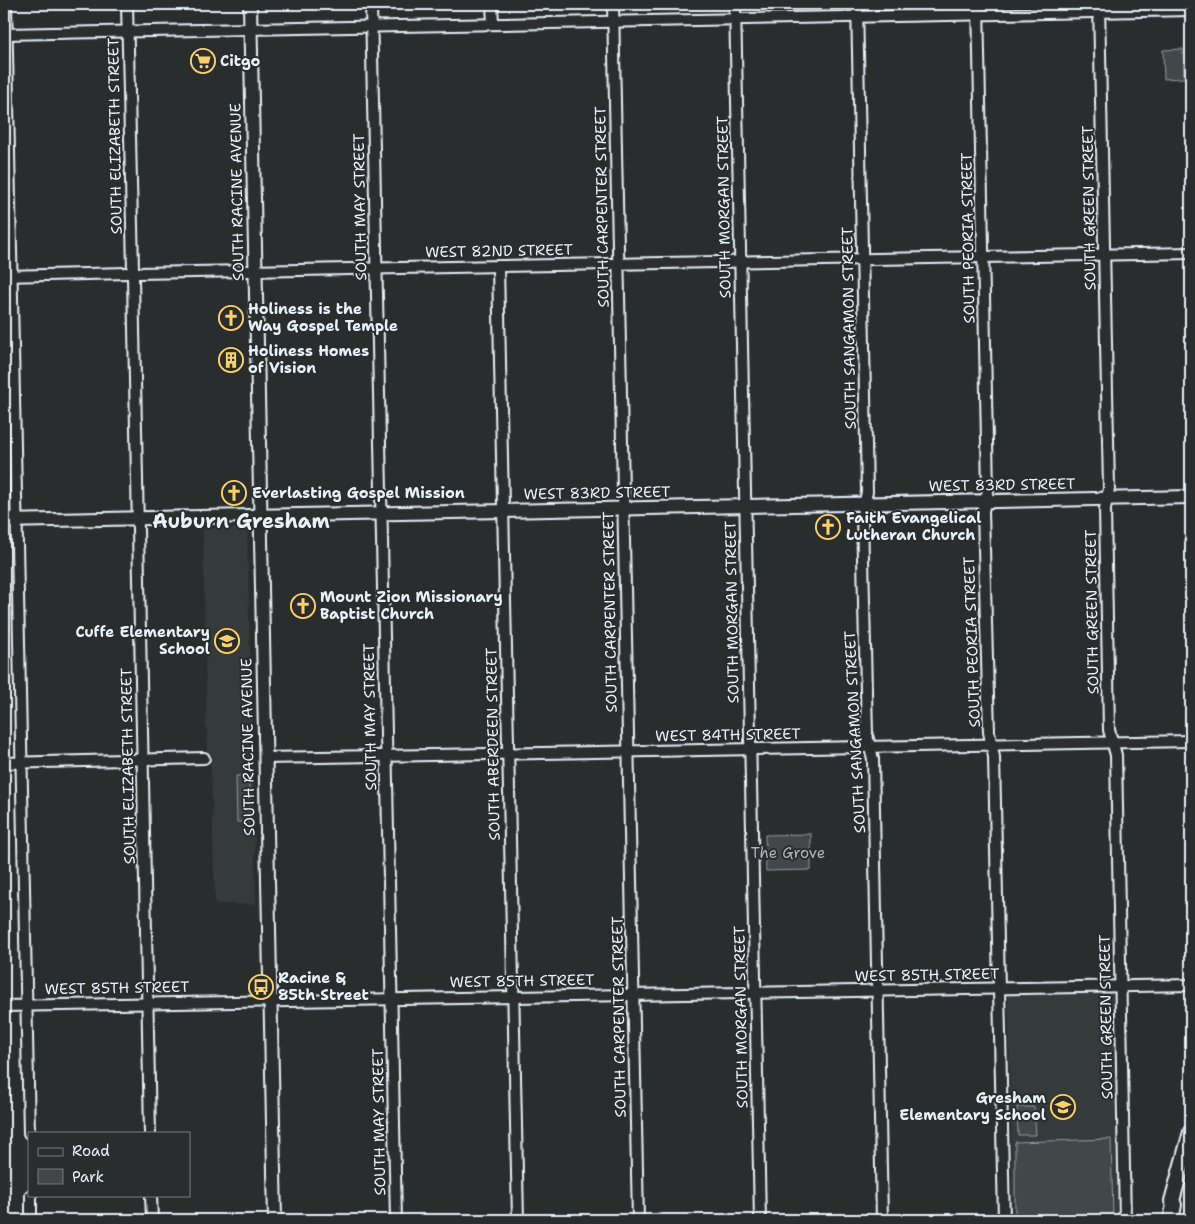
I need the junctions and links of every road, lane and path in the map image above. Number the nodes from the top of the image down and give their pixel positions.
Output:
1 (6, 4) edge
2 (127, 4) edge
3 (250, 4) edge
4 (371, 4) edge
5 (492, 4) edge
6 (613, 4) edge
7 (735, 4) edge
8 (857, 4) edge
9 (1099, 8) edge
10 (978, 9) edge
11 (1191, 10) edge
12 (857, 17) junction
13 (735, 19) junction
14 (613, 22) junction
15 (493, 24) junction
16 (372, 26) junction
17 (250, 29) junction
18 (127, 31) junction
19 (5, 33) edge
20 (1191, 253) edge
21 (1105, 255) junction
22 (984, 257) junction
23 (863, 259) junction
24 (740, 262) junction
25 (618, 264) junction
26 (498, 266) junction
27 (376, 269) junction
28 (255, 271) junction
29 (133, 273) junction
30 (8, 276) edge
31 (1191, 497) edge
32 (1107, 499) junction
33 (986, 502) junction
34 (864, 504) junction
35 (745, 506) junction
36 (623, 509) junction
37 (503, 511) junction
38 (381, 513) junction
39 (260, 516) junction
40 (138, 518) junction
41 (17, 520) junction
42 (4, 521) edge
43 (1191, 741) edge
44 (1112, 742) junction
45 (992, 745) junction
46 (870, 747) junction
47 (750, 749) junction
48 (628, 751) junction
49 (508, 754) junction
50 (385, 756) junction
51 (204, 758) dead end
52 (265, 758) junction
53 (142, 760) junction
54 (22, 762) junction
55 (4, 763) edge
56 (1191, 985) edge
57 (1120, 987) junction
58 (1000, 989) junction
59 (878, 991) junction
60 (755, 993) junction
61 (634, 994) junction
62 (513, 996) junction
63 (392, 998) junction
64 (270, 1001) junction
65 (147, 1003) junction
66 (27, 1005) junction
67 (4, 1006) edge
68 (29, 1132) edge
69 (150, 1132) edge
70 (1191, 1132) edge
71 (31, 1196) edge
72 (151, 1196) edge
73 (1172, 1202) junction
74 (31, 1220) edge
75 (152, 1220) edge
76 (274, 1220) edge
77 (396, 1220) edge
78 (518, 1220) edge
79 (638, 1220) edge
80 (760, 1220) edge
81 (882, 1220) edge
82 (1004, 1220) edge
83 (1125, 1220) edge
84 (1161, 1220) edge
85 (1171, 1220) edge

1 - 19 street
2 - 18 street, SOUTH ELIZABETH STREET
3 - 17 street, SOUTH RACINE AVENUE
4 - 16 street, SOUTH MAY STREET
5 - 15 street
6 - 14 street, SOUTH CARPENTER STREET
7 - 13 street, SOUTH MORGAN STREET
8 - 12 street, SOUTH SANGAMON STREET
9 - 10 street
9 - 11 street
9 - 21 street, SOUTH GREEN STREET
10 - 12 street
10 - 22 street, SOUTH PEORIA STREET
12 - 13 street
12 - 23 street, SOUTH SANGAMON STREET
13 - 14 street
13 - 24 street, SOUTH MORGAN STREET
14 - 15 street
14 - 25 street, SOUTH CARPENTER STREET
15 - 16 street
16 - 17 street
16 - 27 street, SOUTH MAY STREET
17 - 18 street
17 - 28 street, SOUTH RACINE AVENUE
18 - 19 street
18 - 29 street, SOUTH ELIZABETH STREET
19 - 30 street
20 - 21 street, WEST 82ND STREET
21 - 22 street, WEST 82ND STREET
21 - 32 street, SOUTH GREEN STREET
22 - 23 street, WEST 82ND STREET
22 - 33 street, SOUTH PEORIA STREET
23 - 24 street, WEST 82ND STREET
23 - 34 street, SOUTH SANGAMON STREET
24 - 25 street, WEST 82ND STREET
24 - 35 street, SOUTH MORGAN STREET
25 - 26 street, WEST 82ND STREET
25 - 36 street, SOUTH CARPENTER STREET
26 - 27 street, WEST 82ND STREET
26 - 37 street, SOUTH ABERDEEN STREET
27 - 28 street, WEST 82ND STREET
27 - 38 street, SOUTH MAY STREET
28 - 29 street, WEST 82ND STREET
28 - 39 street, SOUTH RACINE AVENUE
29 - 30 street, WEST 82ND STREET
29 - 40 street, SOUTH ELIZABETH STREET
30 - 41 street
31 - 32 street, WEST 83RD STREET
32 - 33 street, WEST 83RD STREET
32 - 44 street, SOUTH GREEN STREET
33 - 34 street, WEST 83RD STREET
33 - 45 street, SOUTH PEORIA STREET
34 - 35 street, WEST 83RD STREET
34 - 46 street, SOUTH SANGAMON STREET
35 - 36 street, WEST 83RD STREET
35 - 47 street, SOUTH MORGAN STREET
36 - 37 street, WEST 83RD STREET
36 - 48 street, SOUTH CARPENTER STREET
37 - 38 street, WEST 83RD STREET
37 - 49 street, SOUTH ABERDEEN STREET
38 - 39 street, WEST 83RD STREET
38 - 50 street, SOUTH MAY STREET
39 - 40 street, WEST 83RD STREET
39 - 52 street, SOUTH RACINE AVENUE
40 - 41 street, WEST 83RD STREET
40 - 53 street, SOUTH ELIZABETH STREET
41 - 42 street, WEST 83RD STREET
41 - 54 street
43 - 44 street, WEST 84TH STREET
44 - 45 street, WEST 84TH STREET
44 - 57 street, SOUTH GREEN STREET
45 - 46 street, WEST 84TH STREET
45 - 58 street, SOUTH PEORIA STREET
46 - 47 street, WEST 84TH STREET
46 - 59 street, SOUTH SANGAMON STREET
47 - 48 street, WEST 84TH STREET
47 - 60 street, SOUTH MORGAN STREET
48 - 49 street, WEST 84TH STREET
48 - 61 street, SOUTH CARPENTER STREET
49 - 50 street, WEST 84TH STREET
49 - 62 street, SOUTH ABERDEEN STREET
50 - 52 street, WEST 84TH STREET
50 - 63 street, SOUTH MAY STREET
51 - 53 street
52 - 64 street, SOUTH RACINE AVENUE
53 - 54 street
53 - 65 street, SOUTH ELIZABETH STREET
54 - 55 street
54 - 66 street
56 - 57 street, WEST 85TH STREET
57 - 58 street, WEST 85TH STREET
57 - 83 street, SOUTH GREEN STREET
58 - 59 street, WEST 85TH STREET
58 - 82 street, SOUTH PEORIA STREET
59 - 60 street, WEST 85TH STREET
59 - 81 street, SOUTH SANGAMON STREET
60 - 61 street, WEST 85TH STREET
60 - 80 street, SOUTH MORGAN STREET
61 - 62 street, WEST 85TH STREET
61 - 79 street, SOUTH CARPENTER STREET
62 - 63 street, WEST 85TH STREET
62 - 78 street, SOUTH ABERDEEN STREET
63 - 64 street, WEST 85TH STREET
63 - 77 street, SOUTH MAY STREET
64 - 65 street, WEST 85TH STREET
64 - 76 street, SOUTH RACINE AVENUE
65 - 66 street, WEST 85TH STREET
65 - 69 street, SOUTH ELIZABETH STREET
66 - 67 street, WEST 85TH STREET
66 - 68 street
70 - 73 main road
71 - 74 street
72 - 75 street
73 - 84 main road
73 - 85 main road

